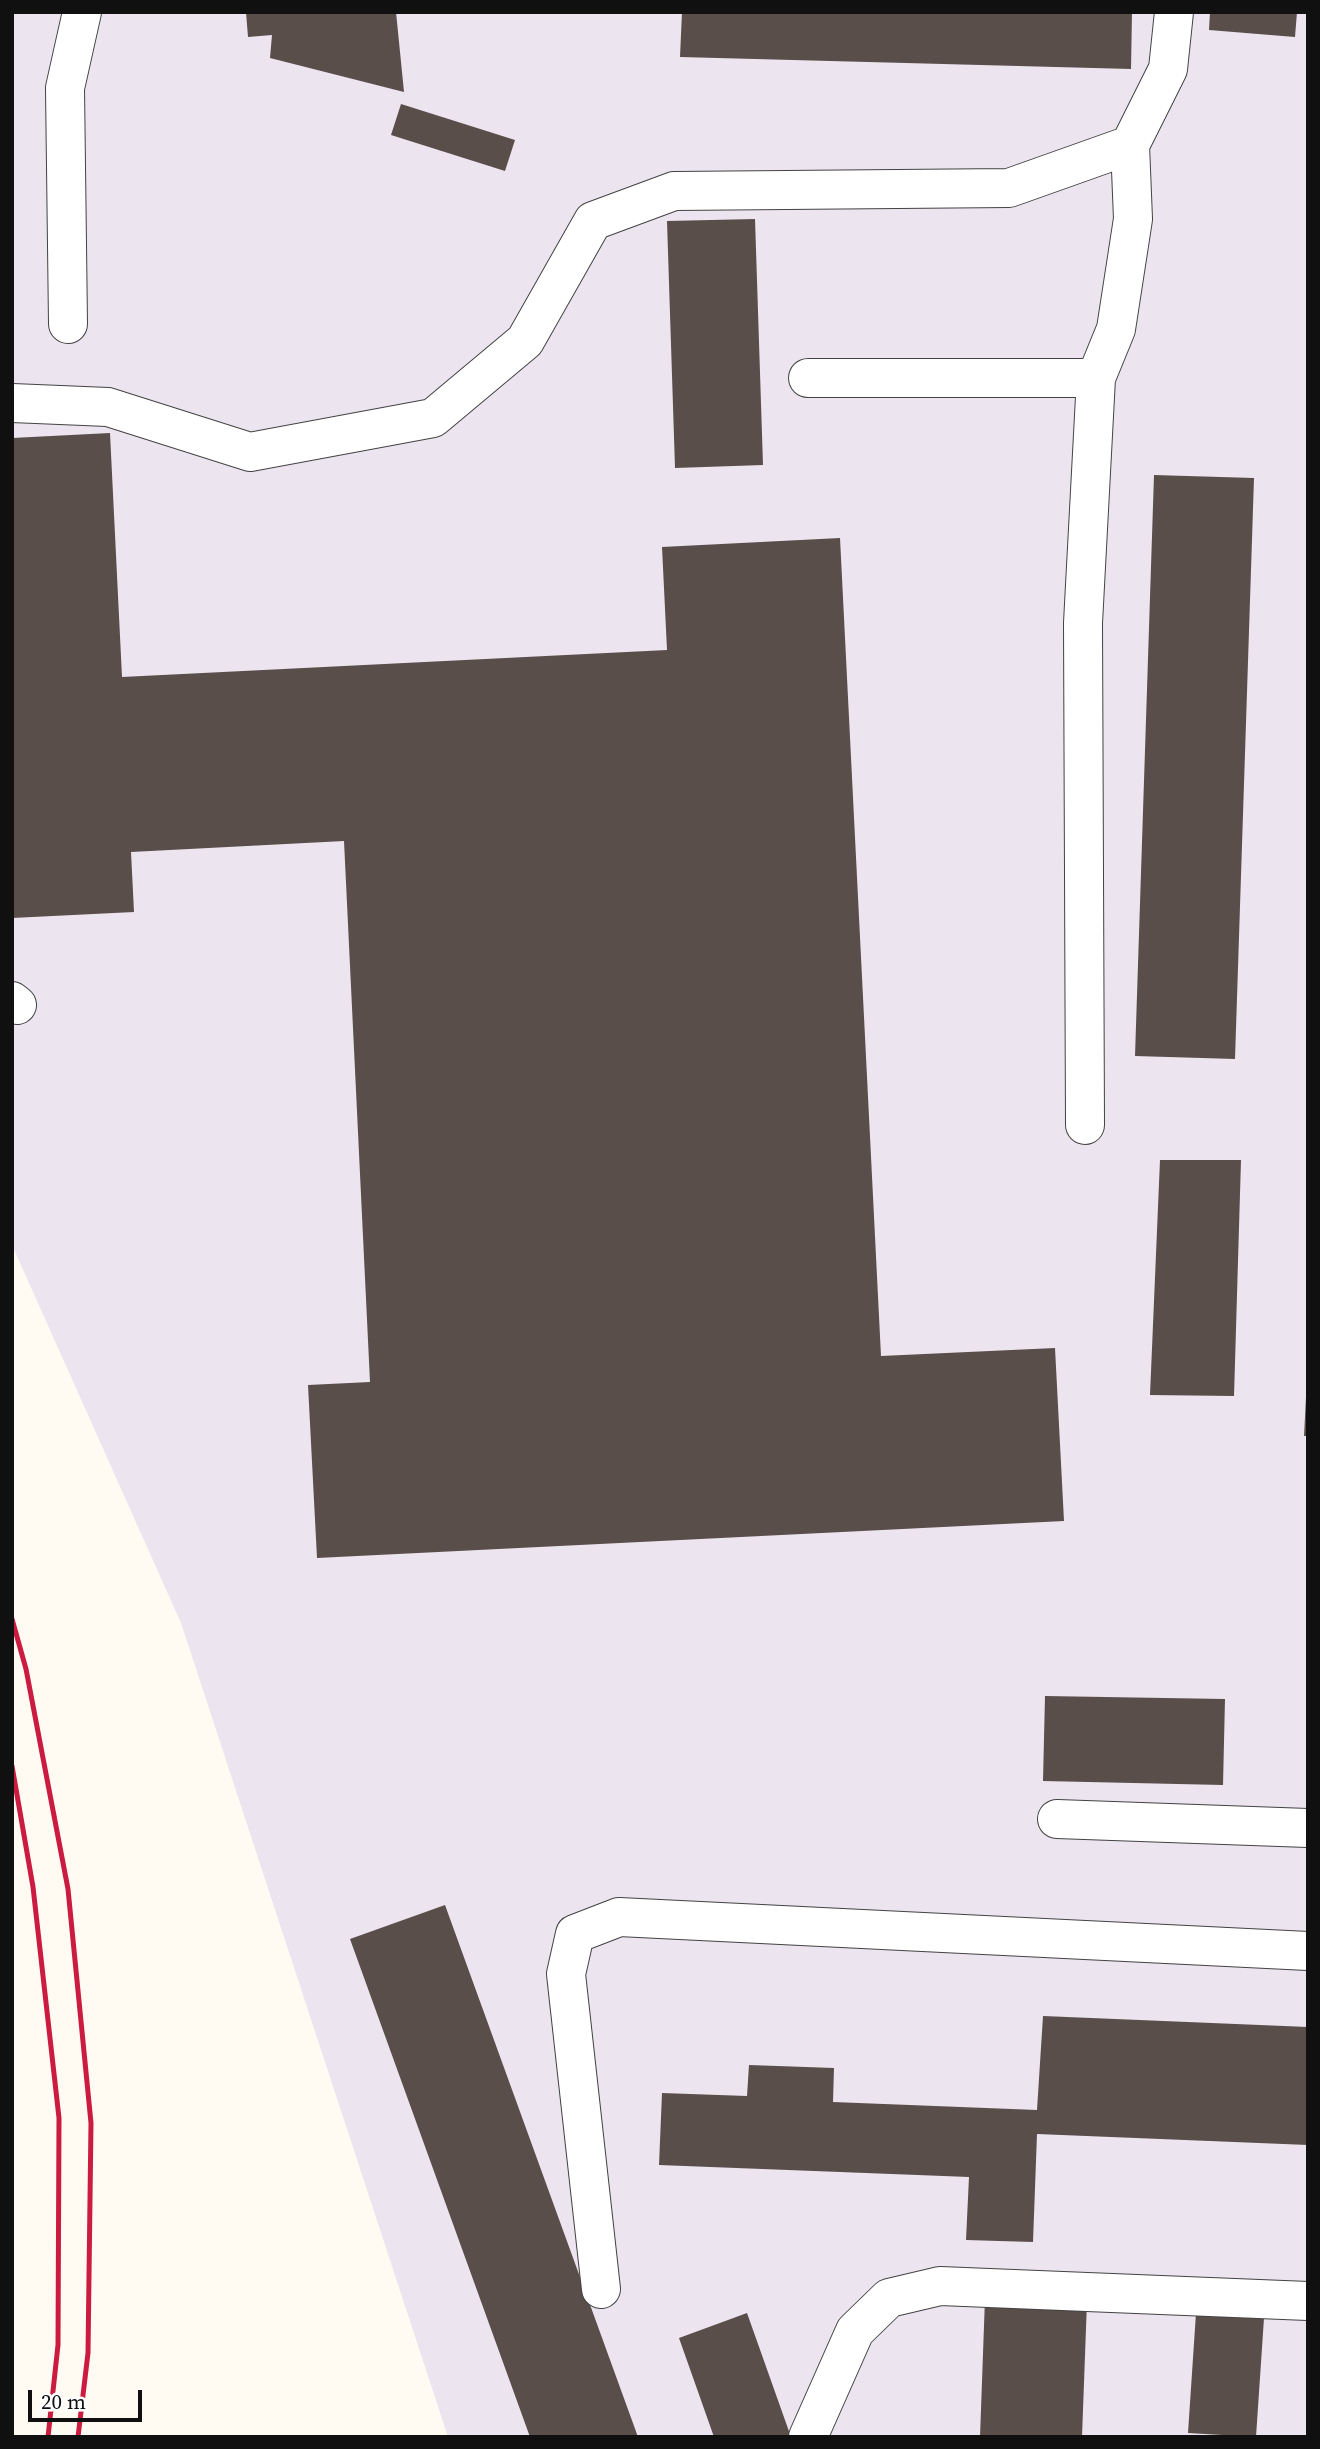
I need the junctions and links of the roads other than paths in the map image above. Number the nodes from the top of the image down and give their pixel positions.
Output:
1 (82, 12) edge
2 (1174, 12) edge
3 (1130, 145) junction
4 (68, 324) dead end
5 (808, 378) dead end
6 (1096, 378) junction
7 (12, 403) edge
8 (1085, 1125) dead end
9 (1057, 1819) dead end
10 (1308, 1828) edge
11 (1308, 1951) edge
12 (601, 2289) dead end
13 (1308, 2301) edge
14 (808, 2437) edge

1 - 4 lane
2 - 3 lane
3 - 6 lane
3 - 7 lane
5 - 6 lane
6 - 8 lane
9 - 10 lane
11 - 12 lane
13 - 14 lane

